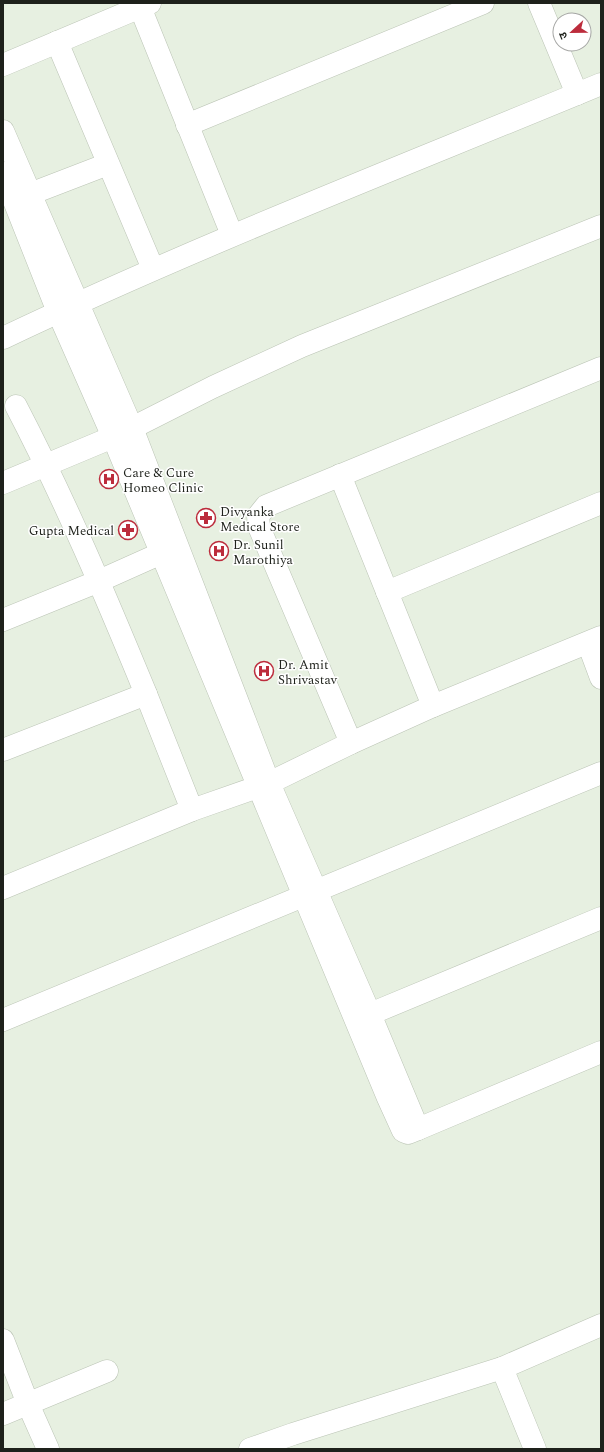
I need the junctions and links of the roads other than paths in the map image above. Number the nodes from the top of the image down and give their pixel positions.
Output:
1 (483, 3) edge
2 (539, 3) edge
3 (145, 5) edge
4 (57, 42) junction
5 (3, 65) edge
6 (601, 84) edge
7 (577, 94) junction
8 (187, 125) junction
9 (3, 131) edge
10 (108, 164) junction
11 (3, 173) edge
12 (16, 201) edge
13 (601, 226) edge
14 (232, 235) junction
15 (153, 269) junction
16 (77, 303) junction
17 (58, 312) junction
18 (3, 338) edge
19 (601, 368) edge
20 (16, 406) dead end
21 (132, 428) junction
22 (113, 437) junction
23 (46, 465) junction
24 (340, 475) junction
25 (3, 483) edge
26 (601, 503) edge
27 (169, 549) junction
28 (99, 581) junction
29 (387, 592) junction
30 (3, 620) edge
31 (594, 640) edge
32 (601, 678) edge
33 (146, 694) junction
34 (434, 706) junction
35 (351, 743) junction
36 (3, 750) edge
37 (601, 773) edge
38 (263, 785) junction
39 (192, 810) junction
40 (3, 888) edge
41 (310, 892) junction
42 (601, 918) edge
43 (370, 1014) junction
44 (3, 1020) edge
45 (601, 1052) edge
46 (418, 1129) junction
47 (601, 1325) edge
48 (3, 1340) edge
49 (502, 1368) junction
50 (107, 1370) dead end
51 (28, 1404) junction
52 (3, 1414) edge
53 (48, 1449) edge
54 (250, 1449) edge
55 (535, 1449) edge

1 - 8 street
2 - 7 street
3 - 4 street
3 - 8 street
4 - 5 street
4 - 10 street
6 - 7 street
7 - 14 street
8 - 14 street
9 - 12 street
10 - 12 street
10 - 15 street
11 - 12 street
12 - 16 street
12 - 17 street
13 - 21 street
14 - 15 street
15 - 16 street
16 - 17 street
16 - 21 street
17 - 18 street
17 - 22 street
19 - 24 street
20 - 23 street
21 - 27 street
22 - 23 street
22 - 27 street
23 - 25 street
23 - 28 street
24 - 29 street
24 - 35 street
26 - 29 street
27 - 28 street
27 - 38 street
28 - 30 street
28 - 33 street
29 - 34 street
31 - 32 street
31 - 34 street
33 - 36 street
33 - 39 street
34 - 35 street
35 - 38 street
37 - 41 street
38 - 39 street
38 - 41 street
39 - 40 street
41 - 43 street
41 - 44 street
41 - 46 street
42 - 43 street
43 - 46 street
45 - 46 street
47 - 49 street
48 - 51 street
49 - 54 street
49 - 55 street
50 - 51 street
51 - 52 street
51 - 53 street

